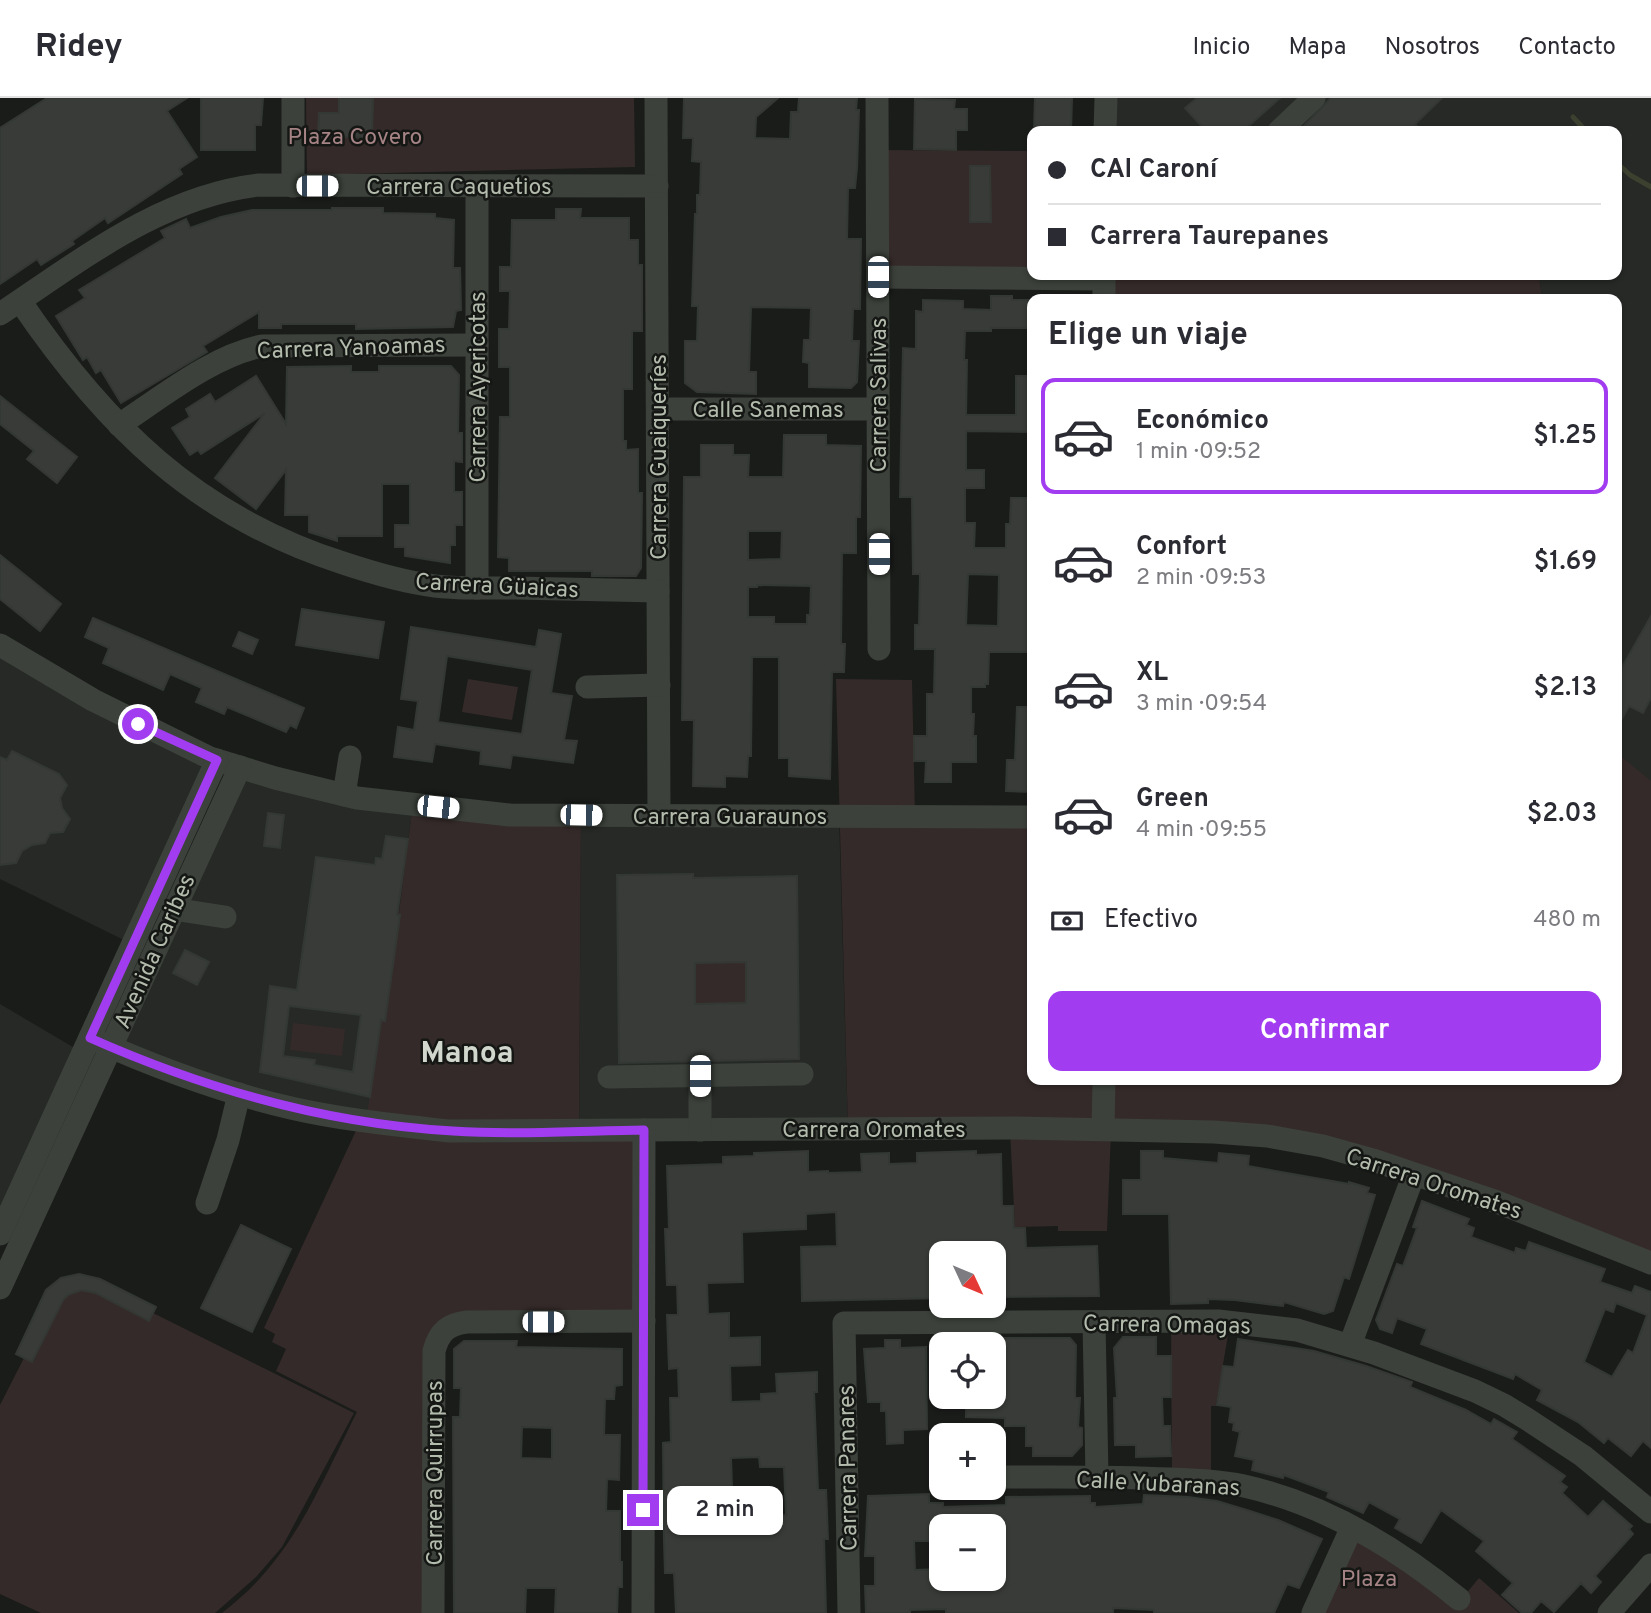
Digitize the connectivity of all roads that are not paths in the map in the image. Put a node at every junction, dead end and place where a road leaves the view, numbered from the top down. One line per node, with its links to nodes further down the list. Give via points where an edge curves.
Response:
1 (293, 98): 8 (street)
2 (656, 98): 10 (street, Carrera Guaiqueríes)
3 (877, 98): 11 (street, Carrera Salivas)
4 (1106, 98): 6 (street)
5 (1314, 98): 7 (street)
6 (1105, 126)
7 (1284, 126)
8 (293, 186): 9 (street, Carrera Caquetios); 13 (street, Carrera Caquetios, via 220,191 163,213 109,242)
9 (477, 186): 10 (street, Carrera Caquetios); 15 (street, Carrera Ayericotas)
10 (657, 186): 16 (street, Carrera Guaiqueríes)
11 (878, 277): 12 (street); 17 (street, Carrera Salivas)
12 (1104, 284)
13 (20, 301): 14 (street, Carrera Caquetios); 18 (street, Carrera Güaicas, via 57,353)
14 (0, 314)
15 (477, 345): 18 (street, Carrera Yanoamas, via 247,349); 19 (street, Carrera Ayericotas)
16 (658, 409): 17 (street, Calle Sanemas); 20 (street, Carrera Guaiqueríes)
17 (878, 409): 22 (street, Carrera Salivas)
18 (119, 425): 19 (street, Carrera Güaicas, via 180,480 256,528 431,596)
19 (477, 588): 20 (street, Carrera Güaicas)
20 (658, 590): 23 (street, Carrera Guaiqueríes)
21 (0, 645): 26 (street, Carrera Guaraunos, via 93,700)
22 (879, 649)
23 (659, 685): 24 (street); 29 (street, Carrera Guaiqueríes)
24 (587, 687)
25 (350, 757): 28 (street)
26 (217, 760): 27 (street, Carrera Guaraunos); 33 (street, Avenida Caribes)
27 (240, 767): 28 (street, Carrera Guaraunos); 31 (street, Avenida Caribes)
28 (344, 795): 29 (street, Carrera Guaraunos, via 510,815)
29 (659, 816): 30 (street, Carrera Guaraunos)
30 (1027, 817)
31 (173, 909): 32 (street); 34 (street, Avenida Caribes)
32 (225, 917)
33 (90, 1038): 34 (street, Carrera Oromates); 45 (street, Avenida Caribes)
34 (111, 1048): 39 (street, Carrera Oromates); 47 (street, Avenida Caribes)
35 (802, 1074): 36 (street)
36 (700, 1076): 37 (street); 42 (street)
37 (609, 1077)
38 (1104, 1085): 40 (street)
39 (239, 1094): 41 (street, Carrera Oromates, via 335,1116 449,1131); 44 (street)
40 (1103, 1129): 42 (street, Carrera Oromates); 43 (street, Carrera Oromates, via 1267,1136 1323,1146)
41 (644, 1130): 42 (street, Carrera Oromates); 48 (street)
42 (700, 1130)
43 (1415, 1174): 46 (street, Carrera Oromates); 51 (street)
44 (207, 1203)
45 (0, 1234)
46 (1651, 1263)
47 (0, 1288)
48 (644, 1321): 58 (street, Carrera Quirrupas, via 467,1322 441,1333 434,1351); 59 (street)
49 (1094, 1322): 50 (street, Carrera Omagas); 51 (street, Carrera Omagas, via 1218,1321 1297,1330); 53 (street)
50 (844, 1323): 60 (street, Carrera Panares)
51 (1350, 1345): 54 (street, Carrera Omagas, via 1475,1391 1516,1412 1583,1456)
52 (1006, 1477): 53 (street, Calle Yubaranas)
53 (1097, 1477): 55 (street, Calle Yubaranas, via 1243,1486 1299,1503)
54 (1651, 1512)
55 (1352, 1527): 57 (street, Calle Yubaranas, via 1412,1562); 61 (street)
56 (1651, 1565): 62 (street)
57 (1459, 1599)
58 (433, 1613)
59 (643, 1613)
60 (849, 1613)
61 (1313, 1613)
62 (1609, 1613)

